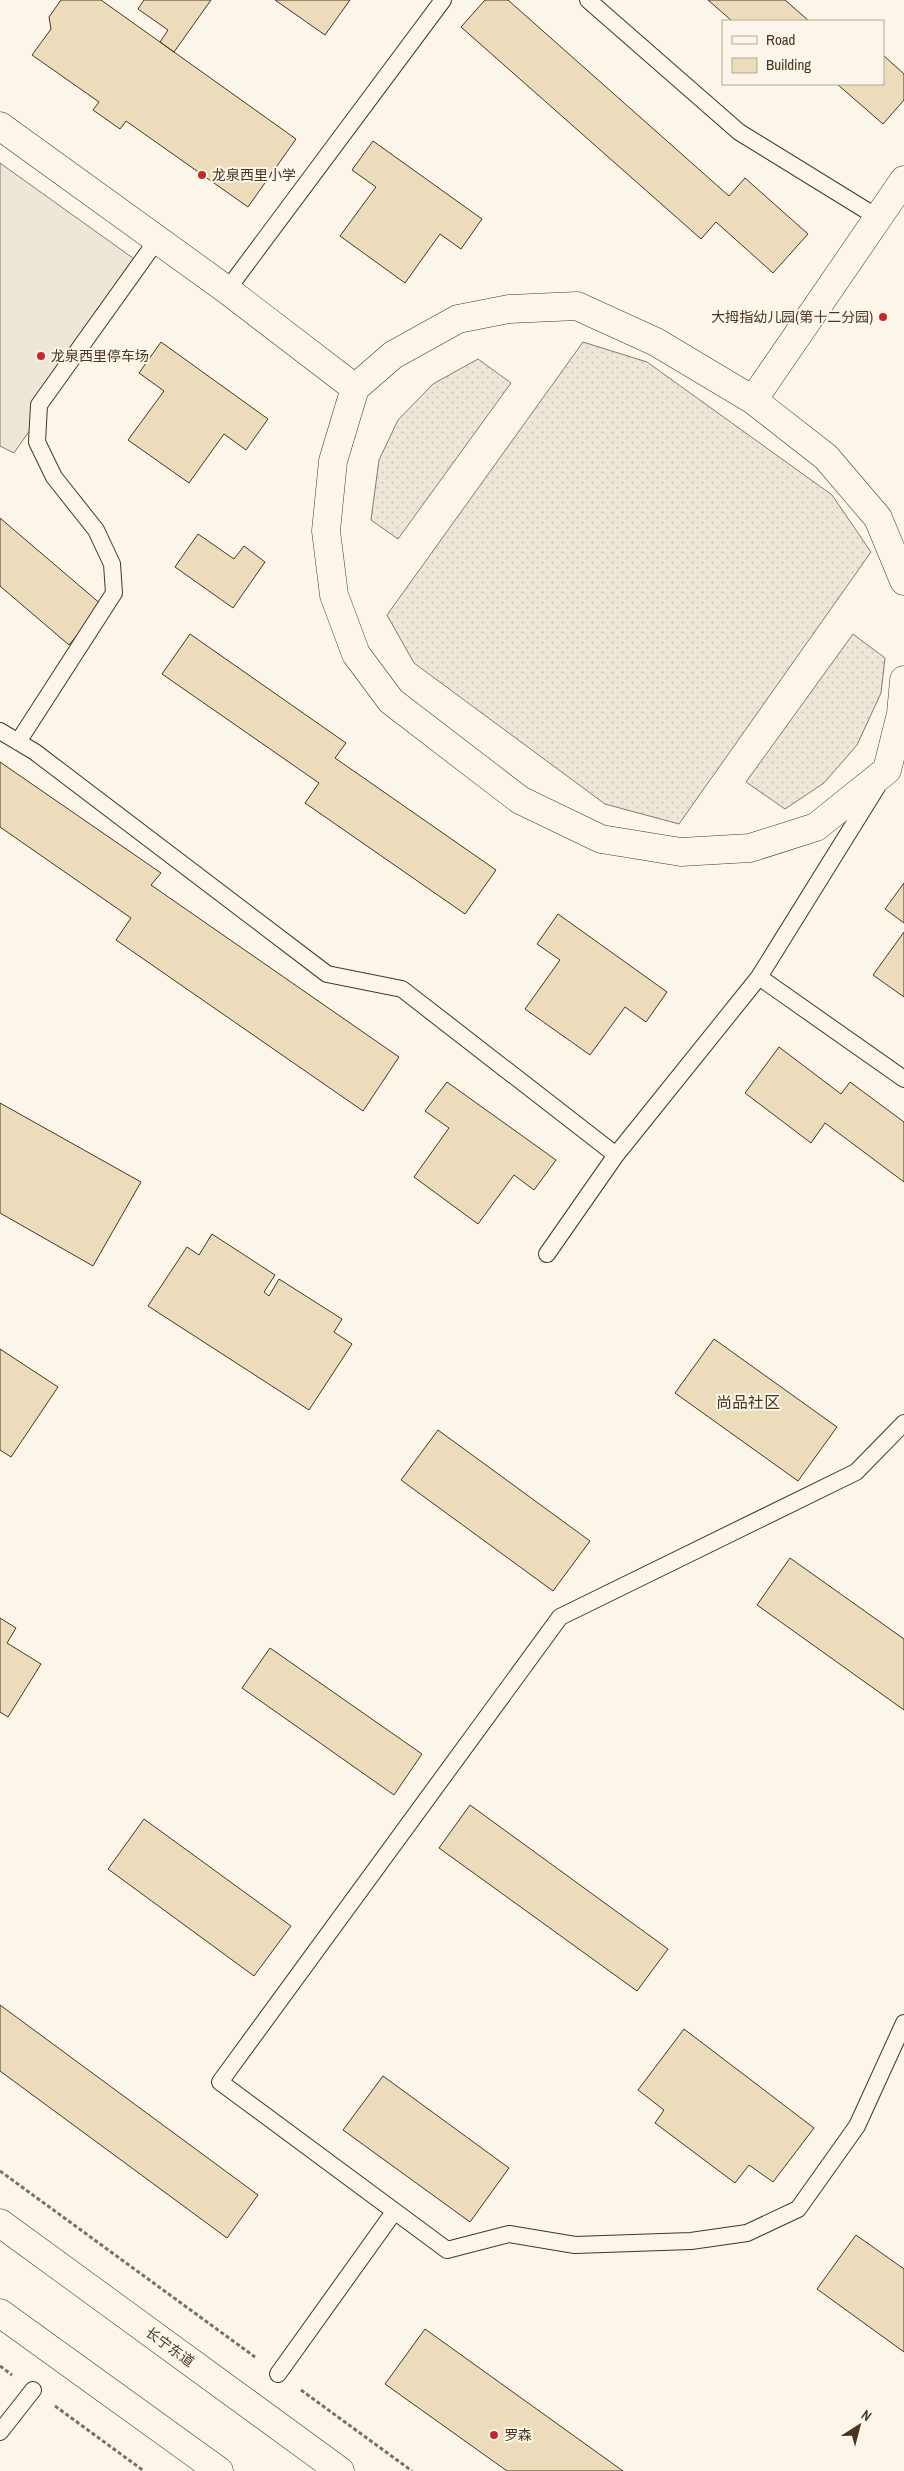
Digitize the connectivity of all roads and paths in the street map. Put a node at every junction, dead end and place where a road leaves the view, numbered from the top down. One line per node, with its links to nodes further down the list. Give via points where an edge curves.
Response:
1 (443, 0): 7 (lane)
2 (588, 0): 5 (lane, via 739,132)
3 (0, 126): 6 (street)
4 (904, 180): 5 (street)
5 (877, 217): 9 (street)
6 (157, 240): 7 (street); 13 (lane, via 39,405 37,442 54,477 96,530 112,564 114,593)
7 (227, 290): 8 (street)
8 (355, 388): 9 (street, via 393,355 458,320 509,309 578,306 656,342); 14 (street, via 333,460 326,531 334,595 356,654 391,701 520,800 601,839 681,852 750,848 816,827)
9 (753, 400): 10 (street, via 826,458 878,518)
10 (904, 581)
11 (904, 680): 14 (street)
12 (0, 731): 13 (lane)
13 (18, 742): 17 (lane, via 327,974 402,989)
14 (896, 776): 15 (lane)
15 (759, 977): 16 (lane); 17 (lane)
16 (904, 1079)
17 (616, 1155): 18 (lane)
18 (547, 1254)
19 (904, 1423): 22 (lane, via 856,1472 560,1617 220,2082)
20 (904, 2023): 22 (lane, via 857,2126 798,2209 748,2232 691,2242 575,2245 509,2234 447,2250)
21 (0, 2171): 26 (path)
22 (394, 2212): 26 (lane)
23 (0, 2223): 31 (street, 长宁东道)
24 (0, 2313): 30 (street)
25 (0, 2366): 27 (path)
26 (278, 2374): 32 (path)
27 (33, 2390): 28 (lane); 29 (path)
28 (0, 2432)
29 (144, 2471)
30 (219, 2471)
31 (340, 2471)
32 (412, 2471)

